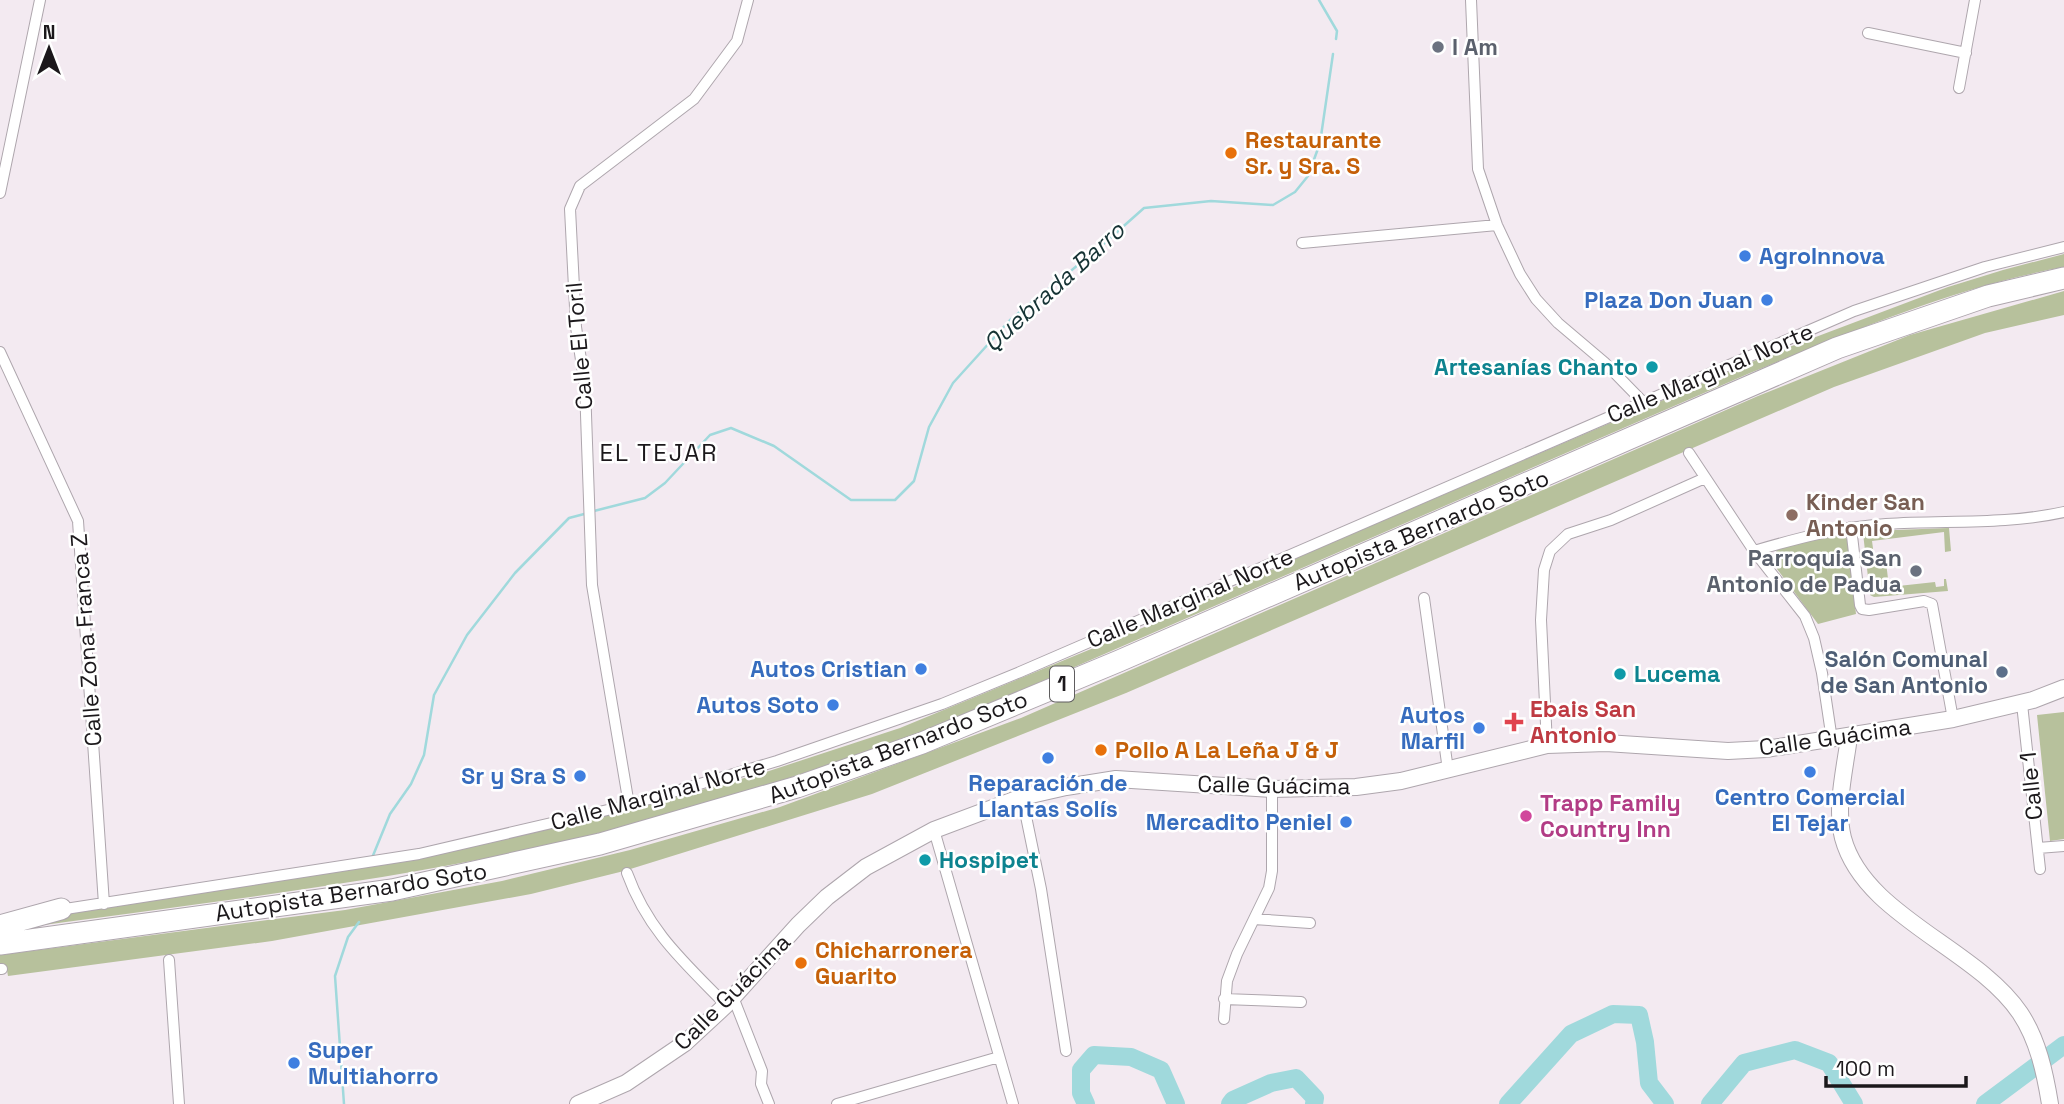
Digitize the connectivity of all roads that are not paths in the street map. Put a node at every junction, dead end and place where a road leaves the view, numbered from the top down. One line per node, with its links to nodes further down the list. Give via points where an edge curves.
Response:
1 (40, 0): 8 (street)
2 (748, 0): 31 (street, Calle El Toril, via 737,41 694,99 580,186 570,209 576,327 585,386 592,586)
3 (1471, 0): 9 (street, via 1478,169)
4 (1975, 0): 6 (street)
5 (1868, 33): 6 (street)
6 (1966, 53): 7 (street)
7 (1959, 88)
8 (0, 193)
9 (1497, 225): 10 (street); 14 (street, via 1536,299)
10 (1302, 243)
11 (2064, 247): 14 (street, Calle Marginal Norte, via 1985,267 1862,308)
12 (2064, 278): 43 (highway, Autopista Bernardo Soto / 1, via 1988,296 1837,348 1107,666 922,743 797,787 600,844 392,890)
13 (0, 352): 37 (street, Calle Zona Franca Z, via 78,521)
14 (1643, 402): 31 (street, Calle Marginal Norte, via 942,704 777,761)
15 (1689, 453): 16 (street)
16 (1705, 478): 19 (street); 27 (street, via 1568,534 1550,551 1541,620)
17 (2064, 512): 18 (street, via 2022,520)
18 (1851, 527): 19 (street); 24 (street, via 1862,609 1924,601 1932,604)
19 (1754, 551): 26 (street, via 1810,625)
20 (1424, 598): 28 (street)
21 (2064, 688): 23 (main road, Calle Guácima)
22 (2064, 698): 23 (main road)
23 (2028, 702): 24 (main road, Calle Guácima); 34 (street, Calle 1)
24 (1952, 719): 25 (main road, Calle Guácima)
25 (1849, 737): 26 (main road, Calle Guácima); 57 (main road, via 1841,821 1856,867 1893,906 1986,976 2018,1011 2035,1042)
26 (1832, 740): 27 (main road, Calle Guácima, via 1728,751 1606,743)
27 (1547, 745): 28 (main road, Calle Guácima)
28 (1448, 770): 29 (main road, Calle Guácima, via 1356,786)
29 (1272, 789): 30 (main road, Calle Guácima, via 1116,779); 40 (street, via 1272,871)
30 (1022, 797): 32 (main road, Calle Guácima); 49 (street)
31 (629, 805): 37 (street, Calle Marginal Norte, via 419,854)
32 (934, 830): 45 (main road, Calle Guácima, via 846,881 798,925); 50 (street)
33 (2064, 846): 34 (street)
34 (2038, 848): 35 (street, Calle 1)
35 (2040, 869)
36 (627, 873): 45 (street, via 636,898 670,948)
37 (104, 904): 38 (street, Calle Marginal Norte)
38 (61, 909): 39 (street, Calle Marginal Norte); 42 (highway)
39 (0, 915)
40 (1255, 919): 41 (street); 46 (street, via 1237,954)
41 (1310, 923)
42 (0, 926)
43 (0, 944)
44 (169, 960): 52 (street)
45 (732, 998): 51 (main road, Calle Guácima, via 668,1056); 54 (street, via 762,1071 761,1084)
46 (1224, 999): 47 (street); 48 (street)
47 (1301, 1002)
48 (1224, 1019)
49 (1066, 1051)
50 (999, 1058): 55 (street); 56 (street)
51 (598, 1100): 53 (main road, Calle Guácima)
52 (179, 1104)
53 (578, 1104)
54 (769, 1104)
55 (837, 1104)
56 (1013, 1104)
57 (2050, 1104)

